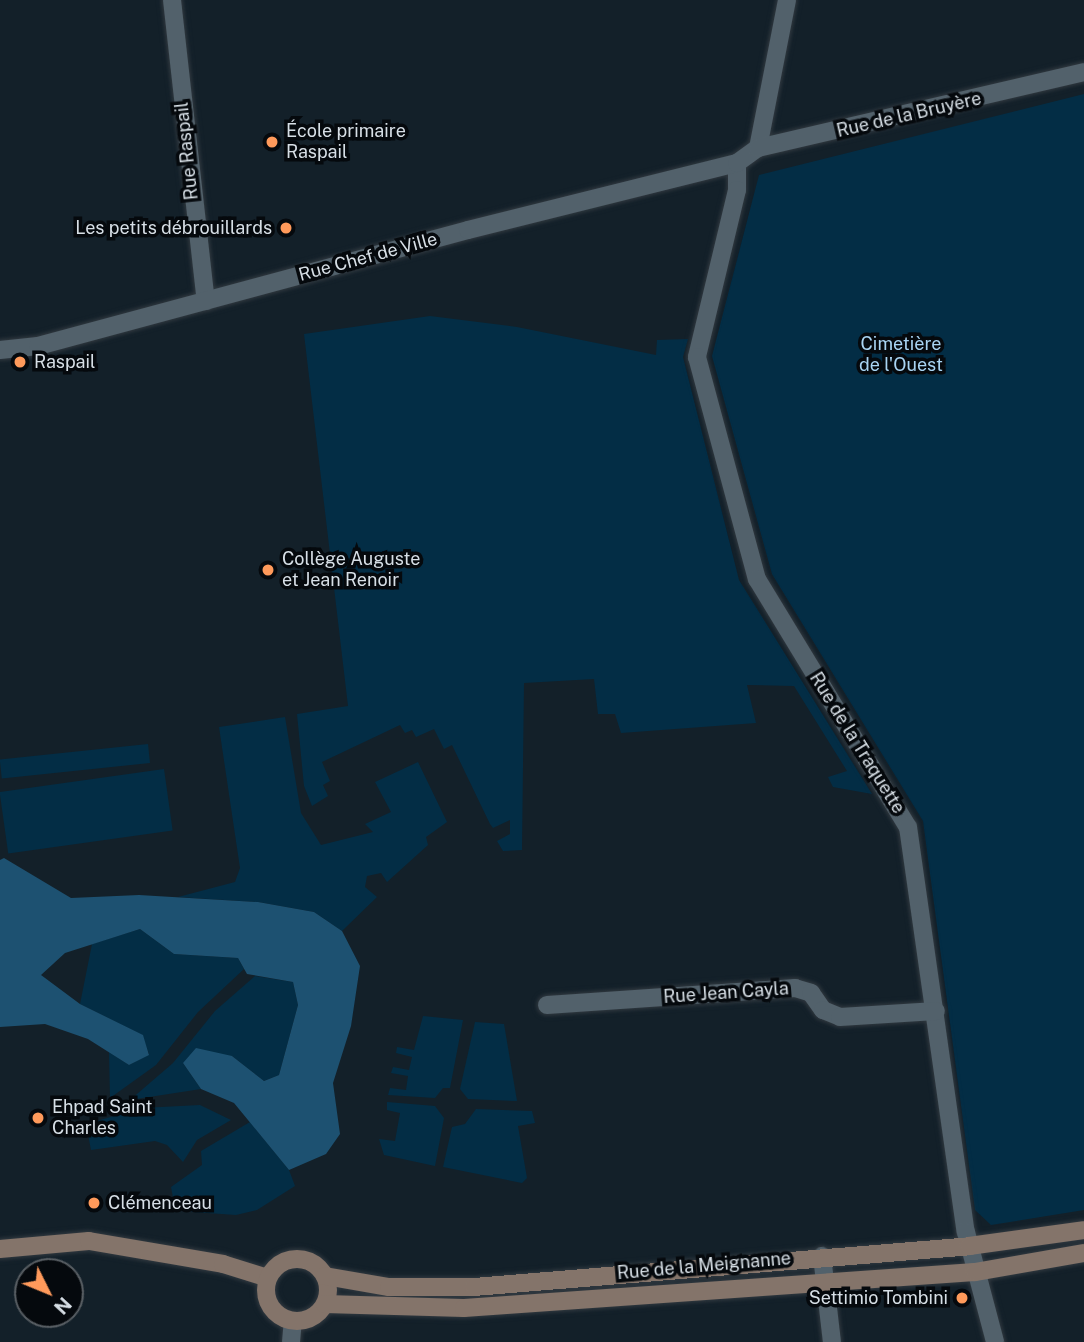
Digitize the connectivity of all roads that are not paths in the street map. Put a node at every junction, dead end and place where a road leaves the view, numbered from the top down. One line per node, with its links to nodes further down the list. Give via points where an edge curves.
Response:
1 (173, 0): 6 (street, Rue Raspail)
2 (787, 0): 4 (street)
3 (1084, 72): 4 (street, Rue de la Bruyère)
4 (758, 148): 5 (street, Rue de la Bruyère)
5 (737, 163): 6 (street, Rue Chef de Ville); 9 (street, Rue de la Traquette, via 737,190 697,357 757,579 908,827)
6 (206, 301): 7 (street, Rue Chef de Ville, via 38,346)
7 (0, 350)
8 (547, 1004): 9 (street, Rue Jean Cayla, via 795,988 811,993 823,1010 840,1017)
9 (936, 1011): 11 (street, Rue de la Traquette)
10 (1084, 1230): 11 (main road, Rue de la Meignanne)
11 (969, 1246): 14 (main road, Rue de la Meignanne); 15 (street, Rue de la Traquette)
12 (0, 1250): 17 (main road, via 89,1241 223,1264)
13 (1084, 1253): 15 (main road, Rue de la Meignanne)
14 (822, 1256): 16 (main road, Rue de la Meignanne, via 429,1289 360,1284); 18 (street)
15 (975, 1272): 18 (main road, Rue de la Meignanne); 23 (street, Rue de la Traquette)
16 (325, 1276): 17 (main road, via 316,1264 292,1259 280,1264); 19 (main road, via 329,1293)
17 (268, 1278): 20 (main road, via 268,1301 282,1317)
18 (824, 1280): 19 (main road, Rue de la Meignanne, via 464,1308); 22 (street)
19 (325, 1304): 20 (main road, via 310,1319)
20 (293, 1321): 21 (street)
21 (291, 1342)
22 (832, 1342)
23 (995, 1342)

